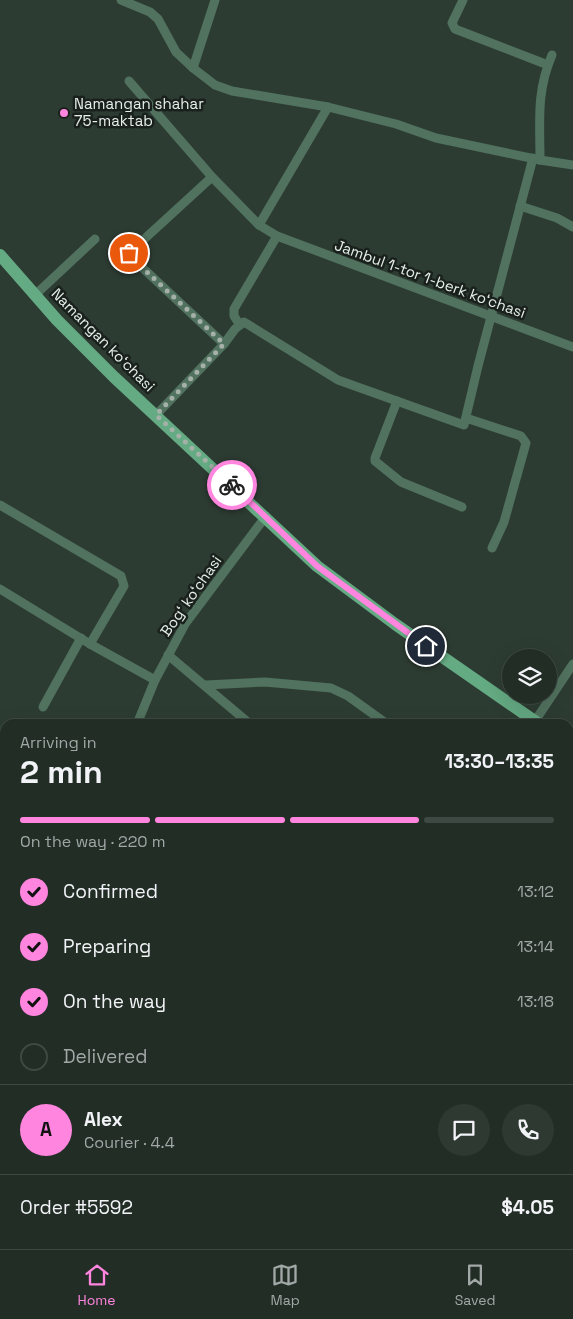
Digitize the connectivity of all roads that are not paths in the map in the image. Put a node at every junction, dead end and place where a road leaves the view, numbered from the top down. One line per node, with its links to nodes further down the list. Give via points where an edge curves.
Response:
1 (121, 0): 6 (street, via 150,12 176,52)
2 (214, 0): 6 (street)
3 (463, 0): 5 (street, via 452,23 453,28)
4 (552, 55): 5 (street)
5 (548, 65): 9 (street, via 540,98)
6 (193, 68): 8 (street, via 215,85 232,91)
7 (129, 81): 11 (street)
8 (328, 107): 9 (street, via 436,138); 13 (street)
9 (536, 159): 10 (street); 12 (street)
10 (573, 165)
11 (212, 177): 13 (street); 21 (street, via 129,253)
12 (520, 206): 14 (street); 19 (street)
13 (259, 225): 15 (street, Jambul 1-tor 1-berk koʻchasi)
14 (573, 227)
15 (277, 236): 19 (street, Jambul 1-tor 1-berk koʻchasi); 20 (street, via 234,309)
16 (95, 239): 18 (street)
17 (0, 255): 18 (main road, Namangan koʻchasi)
18 (35, 295): 24 (main road, Namangan koʻchasi)
19 (491, 317): 22 (street, Jambul 1-tor 1-berk koʻchasi); 25 (street)
20 (240, 325): 21 (street); 23 (street, via 245,323 338,380)
21 (224, 344): 24 (street)
22 (573, 347)
23 (397, 401): 25 (street, via 464,425); 27 (street, via 375,461 401,482)
24 (156, 415): 28 (main road, Namangan koʻchasi)
25 (466, 418): 29 (street, via 521,436 526,443 504,522)
26 (0, 505): 32 (street, via 121,576 124,586)
27 (462, 507)
28 (266, 516): 33 (street, Bogʻ koʻchasi, via 185,624); 41 (main road, Namangan koʻchasi, via 317,566)
29 (492, 548)
30 (0, 589): 31 (street)
31 (81, 638): 32 (street); 37 (street)
32 (90, 644): 35 (street)
33 (168, 654): 35 (street, Bogʻ koʻchasi); 36 (street)
34 (573, 664): 42 (street)
35 (155, 680): 38 (street, Bogʻ koʻchasi)
36 (206, 685): 39 (street); 40 (street, via 265,682 331,688)
37 (43, 707)
38 (139, 719)
39 (244, 719)
40 (380, 719)
41 (533, 719)
42 (539, 719)

